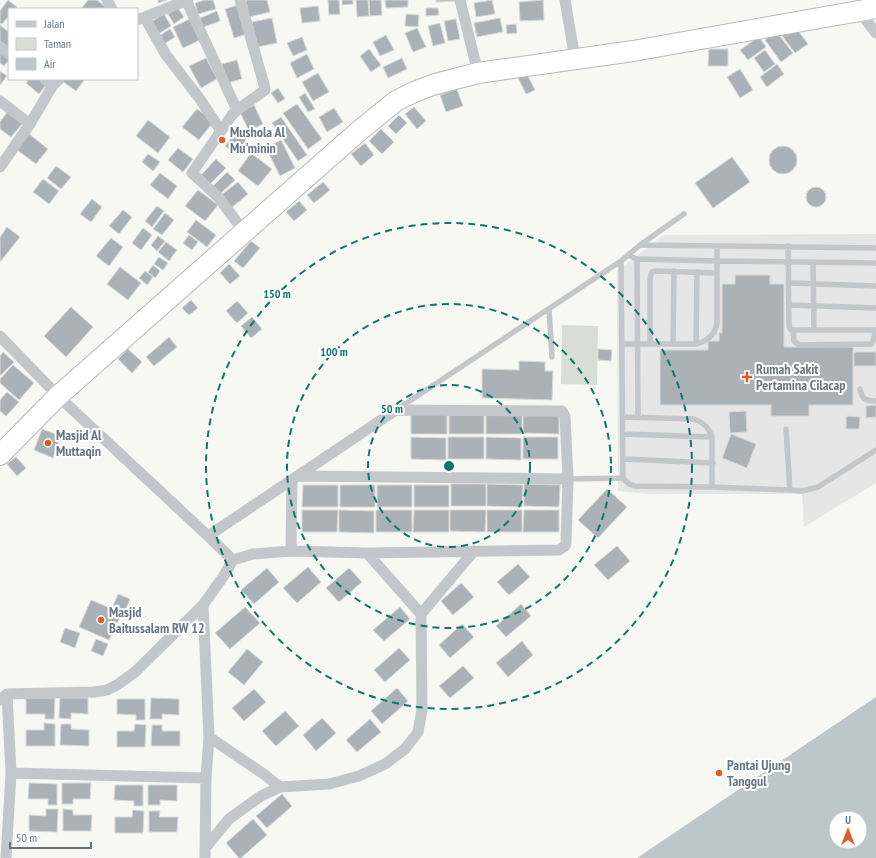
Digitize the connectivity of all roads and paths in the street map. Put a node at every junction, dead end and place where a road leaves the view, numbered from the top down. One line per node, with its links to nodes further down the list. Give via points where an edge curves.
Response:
1 (186, 0): 6 (street); 14 (street)
2 (240, 0): 14 (street, via 265,90)
3 (460, 0): 11 (street)
4 (565, 0): 10 (street)
5 (868, 10): 7 (street); 10 (highway)
6 (141, 19): 16 (street)
7 (876, 33)
8 (0, 46): 9 (street)
9 (8, 53)
10 (575, 60): 11 (highway)
11 (478, 73): 19 (highway, via 432,84 396,101)
12 (52, 81): 15 (street)
13 (0, 101): 15 (street)
14 (237, 110): 16 (street)
15 (30, 124): 17 (street)
16 (221, 130): 19 (street, via 192,173 218,198)
17 (0, 167)
18 (684, 214): 20 (lane)
19 (244, 232): 52 (highway)
20 (640, 245): 21 (lane); 24 (lane)
21 (717, 246): 22 (lane); 27 (lane)
22 (788, 246): 23 (lane); 28 (lane)
23 (876, 248)
24 (628, 255): 25 (lane); 26 (lane)
25 (637, 259): 27 (lane); 49 (lane)
26 (621, 261): 40 (lane); 45 (lane)
27 (717, 262): 28 (lane); 33 (lane)
28 (789, 262): 29 (lane); 34 (lane)
29 (813, 262): 30 (lane); 35 (lane)
30 (876, 263)
31 (674, 272): 32 (lane); 46 (lane, via 652,272); 47 (lane)
32 (697, 272): 33 (lane); 48 (lane)
33 (717, 272): 48 (lane, via 715,332)
34 (789, 283): 35 (lane); 37 (lane)
35 (813, 283): 36 (lane); 38 (lane)
36 (876, 286)
37 (789, 306): 38 (lane); 41 (lane, via 789,326)
38 (814, 306): 39 (lane); 42 (lane)
39 (876, 308)
40 (549, 309): 50 (lane); 54 (lane)
41 (793, 330): 42 (lane); 43 (lane, via 794,340 799,345 871,344)
42 (814, 330): 43 (lane)
43 (875, 330)
44 (0, 336): 52 (street)
45 (622, 344): 49 (lane); 55 (lane)
46 (650, 344): 47 (lane); 49 (lane)
47 (673, 344): 48 (lane)
48 (696, 344)
49 (638, 345): 56 (lane)
50 (552, 357)
51 (860, 389): 53 (lane, via 864,400)
52 (58, 396): 61 (highway); 69 (street)
53 (876, 401)
54 (396, 410): 64 (street); 66 (street, via 562,411)
55 (623, 417): 56 (lane); 58 (lane)
56 (638, 417): 59 (lane, via 694,418 709,430)
57 (786, 429): 68 (lane)
58 (623, 434): 59 (lane); 62 (lane)
59 (712, 437): 63 (lane)
60 (876, 450): 68 (lane, via 818,486 802,491)
61 (0, 455)
62 (623, 459): 63 (lane); 65 (lane)
63 (713, 463): 67 (lane)
64 (294, 478): 66 (street); 69 (street); 70 (street)
65 (623, 478): 66 (lane); 67 (lane, via 634,486)
66 (568, 479): 71 (street, via 566,543 562,549)
67 (712, 486): 68 (lane)
68 (790, 490)
69 (208, 536): 73 (street)
70 (291, 551): 72 (street); 73 (street, via 253,554)
71 (474, 551): 72 (street); 75 (street)
72 (367, 553): 75 (street)
73 (233, 560): 74 (street)
74 (203, 605): 76 (street, via 135,672 107,690); 77 (street)
75 (420, 614): 80 (street, via 422,710 418,732 405,749 385,764 359,776 329,784)
76 (3, 697): 78 (street)
77 (208, 737): 79 (street); 80 (street)
78 (11, 773): 79 (street); 82 (street)
79 (206, 778): 81 (street)
80 (280, 787): 81 (street, via 261,796 229,819)
81 (205, 852)
82 (4, 853)

